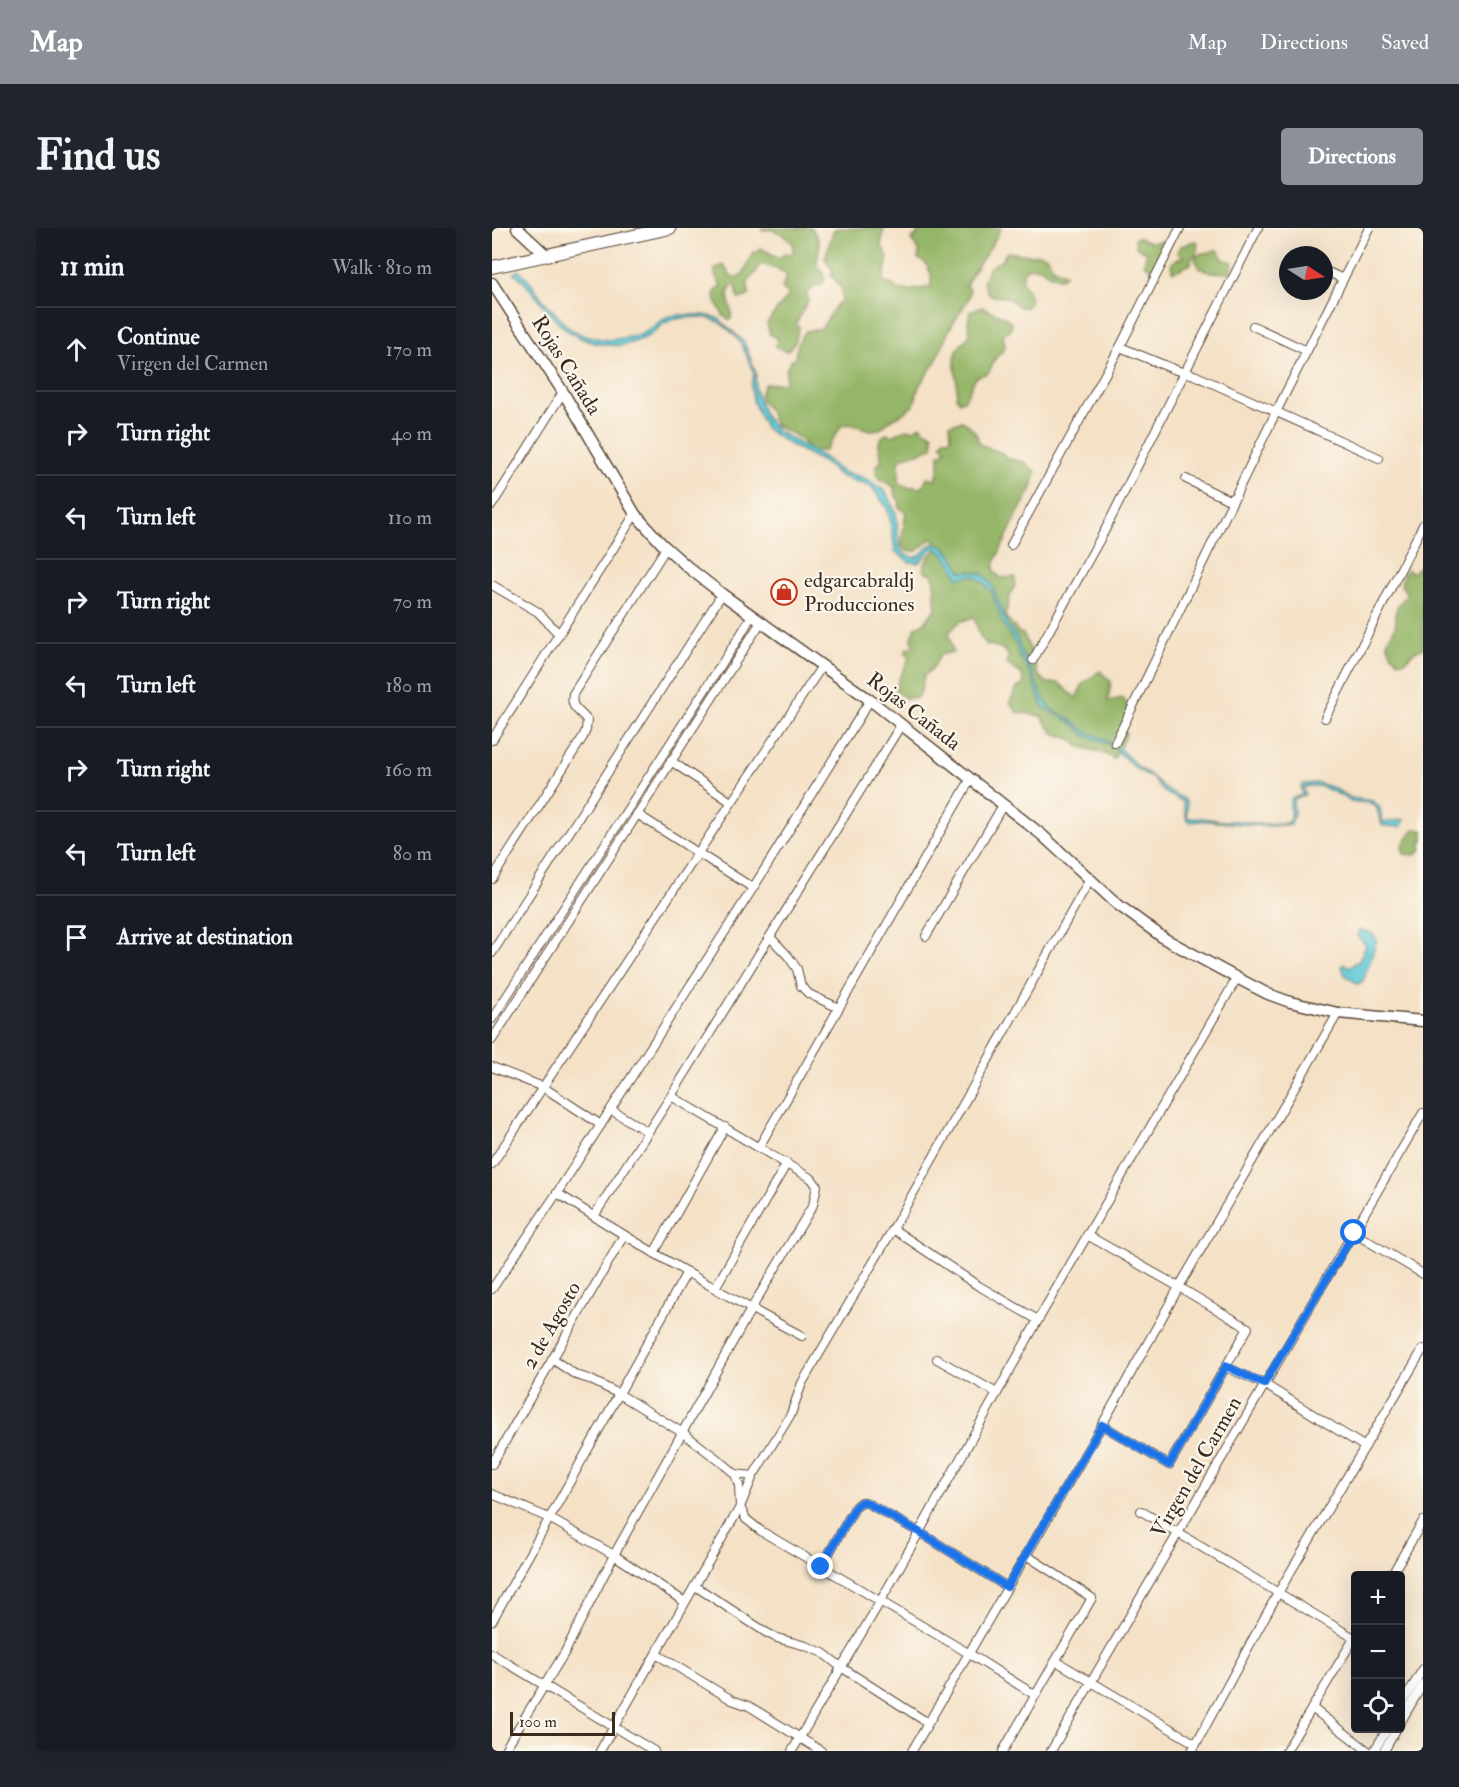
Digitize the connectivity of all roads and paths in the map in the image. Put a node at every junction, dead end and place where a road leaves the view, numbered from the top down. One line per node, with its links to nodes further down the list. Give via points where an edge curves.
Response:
1 (517, 228): 6 (main road)
2 (670, 228): 6 (main road)
3 (1180, 228): 12 (street)
4 (1258, 228): 14 (street)
5 (1369, 228): 9 (street)
6 (546, 255): 7 (main road)
7 (492, 267)
8 (1333, 274): 9 (street)
9 (1343, 279): 13 (street)
10 (492, 283): 15 (main road, Rojas Cañada)
11 (1253, 326): 13 (street)
12 (1120, 347): 14 (street); 23 (street)
13 (1307, 351): 16 (street)
14 (1185, 373): 16 (street); 29 (street)
15 (563, 392): 20 (street); 21 (main road, Rojas Cañada)
16 (1276, 411): 17 (street); 19 (street)
17 (1379, 458)
18 (1186, 479): 19 (street, via 1227,499)
19 (1236, 496): 35 (street)
20 (492, 505)
21 (635, 514): 24 (main road, Rojas Cañada); 28 (street)
22 (1423, 525): 32 (street)
23 (1011, 545)
24 (666, 548): 26 (main road, Rojas Cañada); 42 (street, via 573,694 574,707 587,720 583,737)
25 (492, 585): 28 (street, via 538,612)
26 (722, 594): 27 (main road, Rojas Cañada); 47 (street)
27 (757, 619): 30 (main road, Rojas Cañada); 36 (street); 51 (street, via 735,644)
28 (560, 634): 34 (street)
29 (1033, 660)
30 (822, 666): 31 (main road, Rojas Cañada); 38 (street)
31 (870, 700): 33 (main road, Rojas Cañada); 44 (street)
32 (1325, 718)
33 (901, 725): 37 (main road, Rojas Cañada); 46 (street)
34 (492, 740)
35 (1115, 742)
36 (671, 761): 38 (street); 40 (street)
37 (970, 780): 39 (main road, Rojas Cañada); 49 (street)
38 (731, 802): 41 (street)
39 (1003, 805): 43 (main road, Rojas Cañada); 45 (street)
40 (637, 814): 41 (street); 53 (street)
41 (697, 853): 44 (street); 55 (street)
42 (492, 879)
43 (1090, 879): 48 (main road, Rojas Cañada, via 1165,939); 67 (street)
44 (753, 888): 57 (street)
45 (926, 936)
46 (770, 937): 49 (street, via 797,969 801,986); 56 (street)
47 (492, 952)
48 (1237, 978): 50 (main road, Rojas Cañada, via 1290,1002); 70 (street)
49 (839, 1008): 62 (street)
50 (1338, 1013): 52 (main road, Rojas Cañada); 75 (street)
51 (492, 1019)
52 (1423, 1021)
53 (492, 1040)
54 (492, 1067): 55 (street)
55 (543, 1087): 59 (street); 64 (street)
56 (671, 1096): 60 (street); 61 (street)
57 (611, 1110): 59 (street); 61 (street)
58 (1423, 1113): 68 (street, Virgen del Carmen)
59 (601, 1125): 65 (street)
60 (725, 1127): 62 (street); 71 (street)
61 (648, 1132): 66 (street)
62 (759, 1147): 63 (street)
63 (787, 1163): 76 (street); 77 (street, via 812,1179 817,1186 816,1194)
64 (492, 1164)
65 (557, 1193): 66 (street); 74 (street)
66 (594, 1216): 69 (street)
67 (893, 1228): 78 (street, via 977,1285); 92 (street, via 802,1383 791,1413)
68 (1354, 1233): 73 (street); 84 (street, Virgen del Carmen)
69 (624, 1235): 71 (street); 81 (street, 2 de Agosto)
70 (1087, 1235): 75 (street); 78 (street)
71 (654, 1252): 72 (street)
72 (687, 1272): 76 (street); 86 (street)
73 (1423, 1274)
74 (494, 1283)
75 (1179, 1287): 83 (street, via 1248,1329); 87 (street)
76 (715, 1288): 77 (street)
77 (751, 1309): 79 (street); 88 (street)
78 (1038, 1320): 85 (street)
79 (802, 1336)
80 (1423, 1349): 89 (street)
81 (552, 1359): 86 (street, via 576,1375); 90 (street, 2 de Agosto)
82 (936, 1359): 85 (street)
83 (1226, 1366): 84 (street); 87 (street, via 1169,1465)
84 (1264, 1384): 89 (street); 99 (street, Virgen del Carmen)
85 (997, 1393): 98 (street)
86 (619, 1394): 88 (street); 96 (street)
87 (1102, 1425): 101 (street)
88 (683, 1433): 91 (street); 100 (street)
89 (1365, 1447): 106 (street)
90 (492, 1464)
91 (735, 1474): 92 (street); 94 (street)
92 (753, 1476): 94 (street)
93 (492, 1494): 96 (street)
94 (740, 1507): 102 (street, via 746,1519 761,1531); 104 (street)
95 (1141, 1511): 99 (street)
96 (549, 1518): 100 (street); 109 (street)
97 (1423, 1521): 103 (street)
98 (919, 1532): 102 (street, via 861,1502); 105 (street); 108 (street)
99 (1178, 1533): 106 (street); 118 (street, Virgen del Carmen)
100 (614, 1555): 107 (street); 120 (street, via 565,1652)
101 (1026, 1555): 105 (street); 115 (street, via 1092,1598)
102 (821, 1567): 108 (street)
103 (1393, 1571)
104 (695, 1586): 107 (street); 116 (street, via 767,1633 823,1653)
105 (1007, 1587): 112 (street)
106 (1278, 1593): 110 (street); 130 (street)
107 (685, 1602): 114 (street)
108 (880, 1602): 112 (street); 116 (street)
109 (492, 1621)
110 (1351, 1634)
111 (1351, 1643): 123 (street)
112 (968, 1653): 121 (street); 125 (street)
113 (492, 1654): 120 (street)
114 (656, 1654): 126 (street); 129 (street)
115 (1056, 1661): 118 (street); 121 (street)
116 (841, 1668): 125 (street); 129 (street)
117 (1423, 1669): 122 (street)
118 (1092, 1683): 130 (street); 138 (street, Virgen del Carmen)
119 (1423, 1684): 124 (street)
120 (543, 1686): 126 (street); 131 (street)
121 (1035, 1695): 137 (street)
122 (1405, 1700)
123 (1312, 1708): 139 (street); 140 (street)
124 (1405, 1716)
125 (928, 1723): 136 (street)
126 (613, 1728): 132 (street); 133 (street)
127 (1385, 1733): 141 (street)
128 (1394, 1733): 142 (street)
129 (800, 1738): 134 (street); 135 (street)
130 (1196, 1748)
131 (504, 1751)
132 (600, 1751)
133 (654, 1751)
134 (792, 1751)
135 (821, 1751)
136 (912, 1751)
137 (1003, 1751)
138 (1051, 1751)
139 (1286, 1751)
140 (1368, 1751)
141 (1374, 1751)
142 (1384, 1751)

